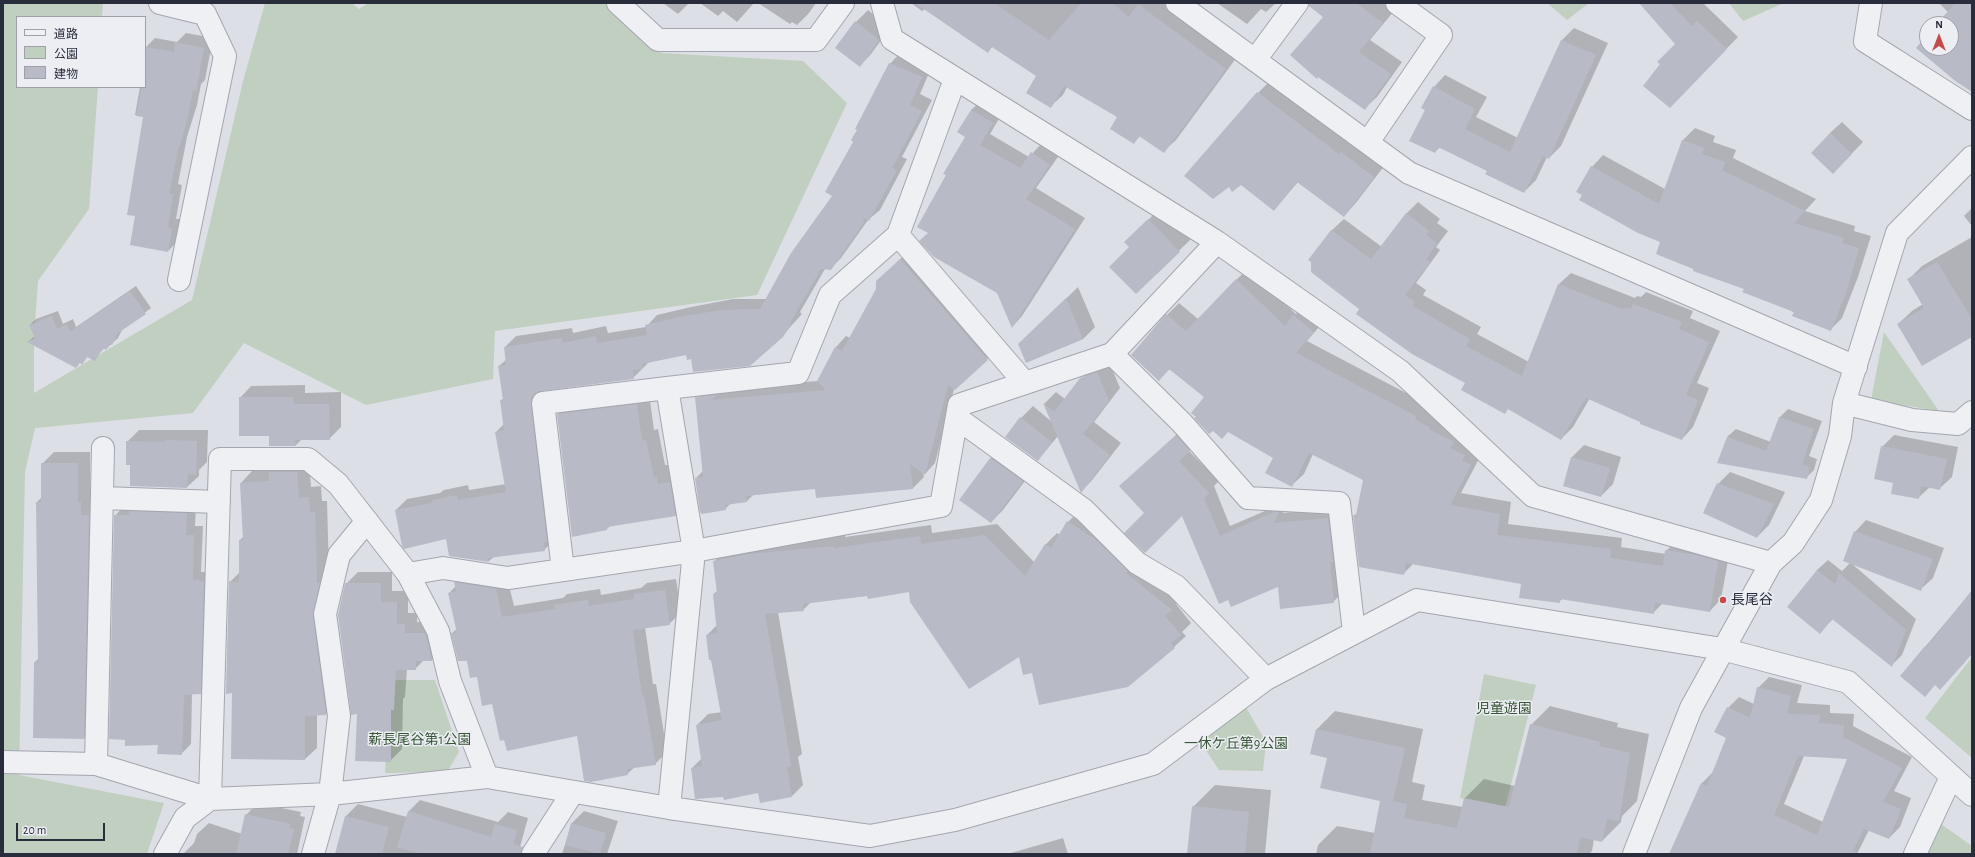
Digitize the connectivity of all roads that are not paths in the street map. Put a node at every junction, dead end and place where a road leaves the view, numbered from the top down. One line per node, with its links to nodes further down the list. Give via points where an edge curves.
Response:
1 (160, 3): 16 (street, via 205,14 225,56)
2 (618, 3): 3 (street, via 658,40 816,40)
3 (843, 3)
4 (882, 3): 10 (street, via 892,39)
5 (1177, 3): 9 (street)
6 (1297, 3): 9 (street)
7 (1397, 3): 12 (street, via 1440,35)
8 (1871, 3): 11 (street, via 1865,41)
9 (1255, 60): 12 (street)
10 (955, 79): 14 (street); 15 (street)
11 (1972, 109)
12 (1368, 142): 18 (street, via 1409,173)
13 (1972, 157): 18 (street, via 1897,233)
14 (898, 235): 19 (street); 20 (street, via 830,295 798,373)
15 (1216, 242): 17 (street); 29 (street, via 1400,371 1533,496)
16 (179, 280)
17 (1112, 354): 19 (street); 32 (street, via 1182,423 1248,498 1339,503)
18 (1856, 368): 21 (street)
19 (1025, 383): 23 (street, via 959,405)
20 (667, 388): 28 (street); 30 (street, via 543,403)
21 (1844, 403): 22 (street, via 1912,420 1958,424); 29 (street, via 1840,436 1821,500 1793,543)
22 (1972, 412)
23 (957, 418): 28 (street, via 941,506); 34 (street, via 1084,510 1137,563 1176,586)
24 (103, 448): 25 (street)
25 (102, 498): 26 (street); 36 (street)
26 (219, 502): 27 (street, via 220,459 308,459 338,484); 42 (street)
27 (367, 521): 31 (street); 40 (street, via 339,555 325,614 339,716)
28 (694, 551): 30 (street); 43 (street)
29 (1771, 563): 33 (street)
30 (563, 570): 31 (street, via 508,578 443,568)
31 (408, 574): 37 (street, via 438,631 450,681)
32 (1354, 632): 33 (street, via 1417,600); 34 (street)
33 (1722, 649): 38 (street, via 1848,682); 48 (street, via 1691,708)
34 (1266, 679): 44 (street, via 1153,764)
35 (3, 762): 36 (street)
36 (96, 764): 42 (street)
37 (487, 777): 39 (street); 40 (street)
38 (1951, 777): 41 (street); 49 (street)
39 (573, 792): 43 (street); 47 (street)
40 (330, 794): 42 (street); 46 (street)
41 (1972, 795)
42 (210, 800): 45 (street, via 185,818)
43 (669, 808): 44 (street)
44 (868, 845)
45 (165, 854)
46 (313, 854)
47 (533, 854)
48 (1634, 854)
49 (1915, 854)

